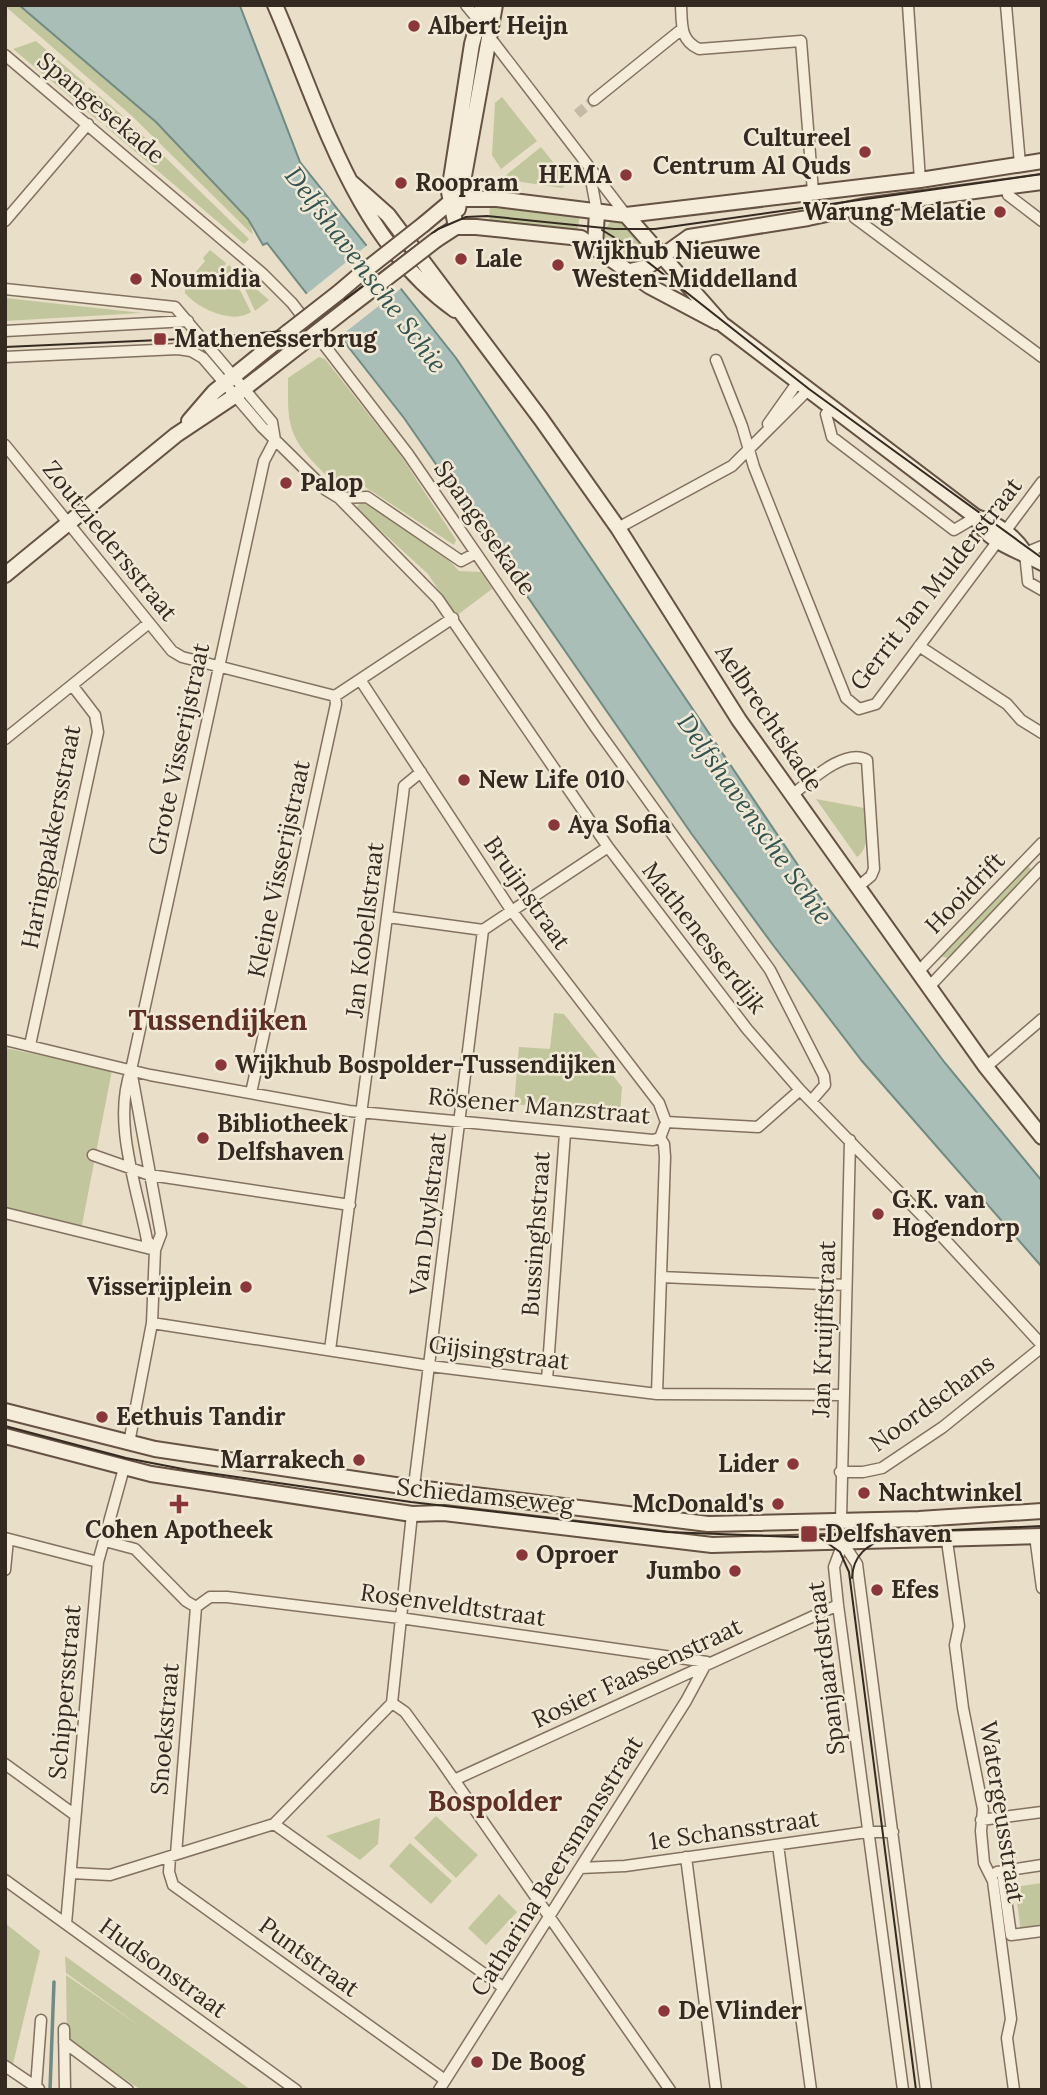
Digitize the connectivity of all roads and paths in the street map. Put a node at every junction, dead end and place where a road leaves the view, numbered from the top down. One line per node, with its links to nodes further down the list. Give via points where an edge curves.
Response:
1 (275, 5): 49 (street, Aelbrechtskade, via 334,153 352,183 388,215)
2 (466, 5): 7 (street)
3 (495, 5): 9 (street)
4 (681, 5): 8 (street)
5 (908, 5): 16 (street)
6 (1006, 5): 14 (street)
7 (481, 12): 9 (street); 20 (street)
8 (682, 29): 11 (street); 19 (street, via 687,44 699,49 801,41)
9 (489, 36): 15 (street); 20 (street)
10 (5, 55): 12 (street, Spangesekade)
11 (594, 100)
12 (88, 124): 24 (street); 52 (street, Spangesekade, via 292,303 408,454)
13 (1042, 160): 14 (street)
14 (1020, 164): 16 (street)
15 (589, 166): 22 (street); 23 (street)
16 (920, 180): 19 (street)
17 (1042, 183): 18 (street)
18 (1007, 190): 21 (street); 25 (street)
19 (813, 192): 23 (street)
20 (455, 201): 22 (street, via 497,200); 26 (street); 37 (street, bridge)
21 (853, 207): 28 (street, via 689,237); 35 (street, via 855,218)
22 (597, 212): 23 (street); 27 (street)
23 (626, 215): 28 (street)
24 (5, 221)
25 (1042, 221)
26 (456, 227): 27 (street, via 567,235); 39 (street, bridge)
27 (595, 246): 29 (street)
28 (661, 257): 29 (street, via 646,268); 32 (street)
29 (630, 271): 32 (street, via 649,286)
30 (5, 289): 31 (street, Mathenesserdijk, via 175,307)
31 (188, 321): 33 (street); 37 (street, Mathenesserdijk)
32 (722, 324): 38 (street)
33 (5, 331)
34 (5, 357): 37 (street, Mathenesserdijk, via 178,349 203,358)
35 (1042, 357)
36 (716, 360): 44 (street)
37 (231, 380): 39 (street, Mathenesserdijk); 41 (street)
38 (802, 387): 40 (street); 44 (street)
39 (241, 391): 41 (street); 42 (street, Mathenesserdijk)
40 (830, 409): 47 (street); 47 (street, via 826,414 832,437 954,530)
41 (176, 435): 48 (street)
42 (275, 440): 46 (street, Mathenesserdijk); 60 (street, Grote Visserijstraat, via 264,461)
43 (5, 445): 48 (street, Zoutziedersstraat)
44 (749, 450): 49 (street, via 732,466); 59 (street, Gerrit Jan Mulderstraat, via 846,698 863,710 876,704)
45 (1042, 482): 50 (street, Gerrit Jan Mulderstraat)
46 (339, 498): 52 (street, via 367,497 461,561); 57 (street, Mathenesserdijk)
47 (976, 517): 50 (street, via 992,522)
48 (68, 523): 55 (street); 58 (street, Zoutziedersstraat)
49 (618, 528): 67 (street, Aelbrechtskade)
50 (1002, 536): 53 (street); 59 (street, Gerrit Jan Mulderstraat)
51 (1042, 546): 53 (street)
52 (476, 553): 86 (street, Spangesekade, via 770,970 824,1076 825,1085)
53 (1025, 553): 54 (street); 56 (street, via 1028,582)
54 (1042, 563)
55 (5, 575)
56 (1042, 590)
57 (453, 618): 61 (street); 69 (street, Mathenesserdijk)
58 (149, 623): 60 (street, Zoutziedersstraat, via 172,652); 62 (street)
59 (919, 646): 64 (street)
60 (218, 666): 63 (street, Zoutziedersstraat); 83 (street, Grote Visserijstraat)
61 (361, 681): 63 (street); 66 (street, Bruijnstraat)
62 (72, 685): 65 (street); 81 (street, Haringpakkersstraat, via 95,715 98,732)
63 (335, 696): 85 (street, Kleine Visserijstraat)
64 (1042, 733)
65 (5, 739)
66 (421, 772): 74 (street, Bruijnstraat); 75 (street, Jan Kobellstraat, via 404,786)
67 (792, 795): 73 (street, Aelbrechtskade); 73 (street, via 845,759 867,760 874,869)
68 (1042, 843): 70 (street, Hooidrift)
69 (608, 847): 74 (street); 84 (street, Mathenesserdijk, via 720,996)
70 (1033, 853): 71 (street); 77 (street, Hooidrift)
71 (1042, 862)
72 (1042, 867): 78 (street, Hooidrift)
73 (859, 886): 77 (street, Aelbrechtskade)
74 (511, 910): 76 (street); 88 (street, Bruijnstraat, via 659,1103)
75 (388, 917): 76 (street); 87 (street, Jan Kobellstraat)
76 (482, 930): 89 (street, Van Duylstraat)
77 (918, 972): 78 (street, Aelbrechtskade)
78 (929, 987): 82 (street, Aelbrechtskade)
79 (1042, 1019): 82 (street)
80 (5, 1040): 81 (street, Rösener Manzstraat)
81 (30, 1045): 83 (street, Rösener Manzstraat)
82 (986, 1067): 91 (street, Aelbrechtskade)
83 (131, 1070): 85 (street, Rösener Manzstraat); 95 (street, Grote Visserijstraat, via 124,1101); 96 (street, Grote Visserijstraat)
84 (800, 1090): 86 (street, Mathenesserdijk); 88 (street, Rösener Manzstraat, via 758,1127)
85 (251, 1093): 87 (street, Rösener Manzstraat)
86 (811, 1100): 93 (street, Mathenesserdijk)
87 (363, 1111): 89 (street, Rösener Manzstraat); 97 (street, Jan Kobellstraat)
88 (666, 1122): 92 (street, Rösener Manzstraat)
89 (460, 1123): 90 (street, Rösener Manzstraat); 105 (street, Van Duylstraat)
90 (565, 1133): 92 (street, Rösener Manzstraat); 106 (street, Bussinghstraat)
91 (1042, 1137)
92 (660, 1138): 100 (street, via 665,1157)
93 (850, 1140): 101 (street, Jan Kruijffstraat); 103 (street, Mathenesserdijk)
94 (93, 1155): 95 (street)
95 (132, 1170): 96 (street); 99 (street, Grote Visserijstraat, via 147,1240)
96 (150, 1175): 97 (street); 99 (street, Grote Visserijstraat, via 161,1234)
97 (350, 1205): 104 (street, Jan Kobellstraat)
98 (5, 1213): 99 (street)
99 (155, 1250): 102 (street, Grote Visserijstraat)
100 (661, 1278): 101 (street); 107 (street)
101 (846, 1285): 108 (street, Jan Kruijffstraat)
102 (152, 1323): 104 (street, Gijsingstraat); 111 (street, Grote Visserijstraat)
103 (1042, 1346): 113 (street, Noordschans, via 943,1427 882,1468)
104 (330, 1350): 105 (street, Gijsingstraat)
105 (430, 1366): 106 (street, Gijsingstraat); 114 (street, Van Duylstraat)
106 (547, 1380): 107 (street, Gijsingstraat)
107 (657, 1394): 108 (street, Gijsingstraat)
108 (843, 1395): 113 (street, Jan Kruijffstraat)
109 (5, 1411): 111 (street, Schiedamseweg)
110 (5, 1436): 112 (street, Schiedamseweg)
111 (129, 1443): 112 (street); 114 (street, Schiedamseweg)
112 (124, 1468): 116 (street, Schiedamseweg); 120 (street, Schippersstraat)
113 (840, 1472): 117 (street, Jan Kruijffstraat)
114 (414, 1486): 117 (street, Schiedamseweg, via 708,1524)
115 (1042, 1511): 117 (street, Schiedamseweg)
116 (412, 1514): 122 (street, Schiedamseweg, via 444,1513 702,1545); 128 (street)
117 (841, 1520): 122 (street)
118 (1038, 1536): 121 (street, Schiedamseweg); 125 (street)
119 (6, 1538): 123 (street); 124 (street)
120 (105, 1541): 123 (street, Schippersstraat); 127 (street, via 135,1549)
121 (947, 1541): 122 (street, Schiedamseweg); 135 (street, Watergeusstraat, via 959,1626 955,1645)
122 (843, 1543): 126 (street, Spanjaardstraat, via 834,1567); 138 (street, Spanjaardstraat, via 857,1564)
123 (97, 1563): 134 (street, Schippersstraat)
124 (5, 1570)
125 (1042, 1588)
126 (838, 1605): 129 (street, Rosier Faassenstraat); 137 (street, Spanjaardstraat)
127 (196, 1608): 128 (street, Rosenveldtstraat, via 210,1597 227,1597); 140 (street, Snoekstraat)
128 (400, 1618): 129 (street, Rosenveldtstraat); 130 (street)
129 (707, 1662): 132 (street, Rosier Faassenstraat); 143 (street, Catharina Beersmansstraat)
130 (392, 1703): 132 (street, via 405,1712); 136 (street)
131 (5, 1764): 134 (street)
132 (454, 1780): 148 (street)
133 (1042, 1812): 135 (street)
134 (75, 1815): 145 (street, Schippersstraat)
135 (981, 1820): 146 (street, Watergeusstraat)
136 (274, 1824): 140 (street); 151 (street)
137 (867, 1832): 138 (street, 1e Schansstraat); 139 (street, 1e Schansstraat); 165 (street, Spanjaardstraat)
138 (893, 1832): 166 (street, Spanjaardstraat)
139 (778, 1845): 141 (street, 1e Schansstraat); 164 (street)
140 (173, 1855): 145 (street, via 110,1875); 156 (street, Puntstraat, via 169,1872 173,1885)
141 (686, 1857): 143 (street, 1e Schansstraat); 163 (street)
142 (1042, 1865): 144 (street)
143 (580, 1868): 148 (street, Catharina Beersmansstraat)
144 (1002, 1871): 146 (street); 150 (street, via 1011,1935)
145 (71, 1873): 149 (street, Schippersstraat)
146 (989, 1873): 167 (street, Watergeusstraat, via 1010,2020 1007,2038)
147 (5, 1880): 149 (street, Hudsonstraat)
148 (548, 1915): 151 (street, Catharina Beersmansstraat); 162 (street)
149 (66, 1924): 160 (street, Hudsonstraat)
150 (1042, 1931)
151 (504, 1988): 156 (street, Catharina Beersmansstraat)
152 (40, 2020): 157 (street)
153 (64, 2029): 154 (street)
154 (64, 2042): 158 (street); 159 (street)
155 (5, 2066): 157 (street)
156 (445, 2080): 161 (street, Catharina Beersmansstraat)
157 (38, 2088)
158 (65, 2090)
159 (128, 2090)
160 (296, 2090)
161 (439, 2090)
162 (670, 2090)
163 (716, 2090)
164 (811, 2090)
165 (903, 2090)
166 (926, 2090)
167 (1014, 2090)

